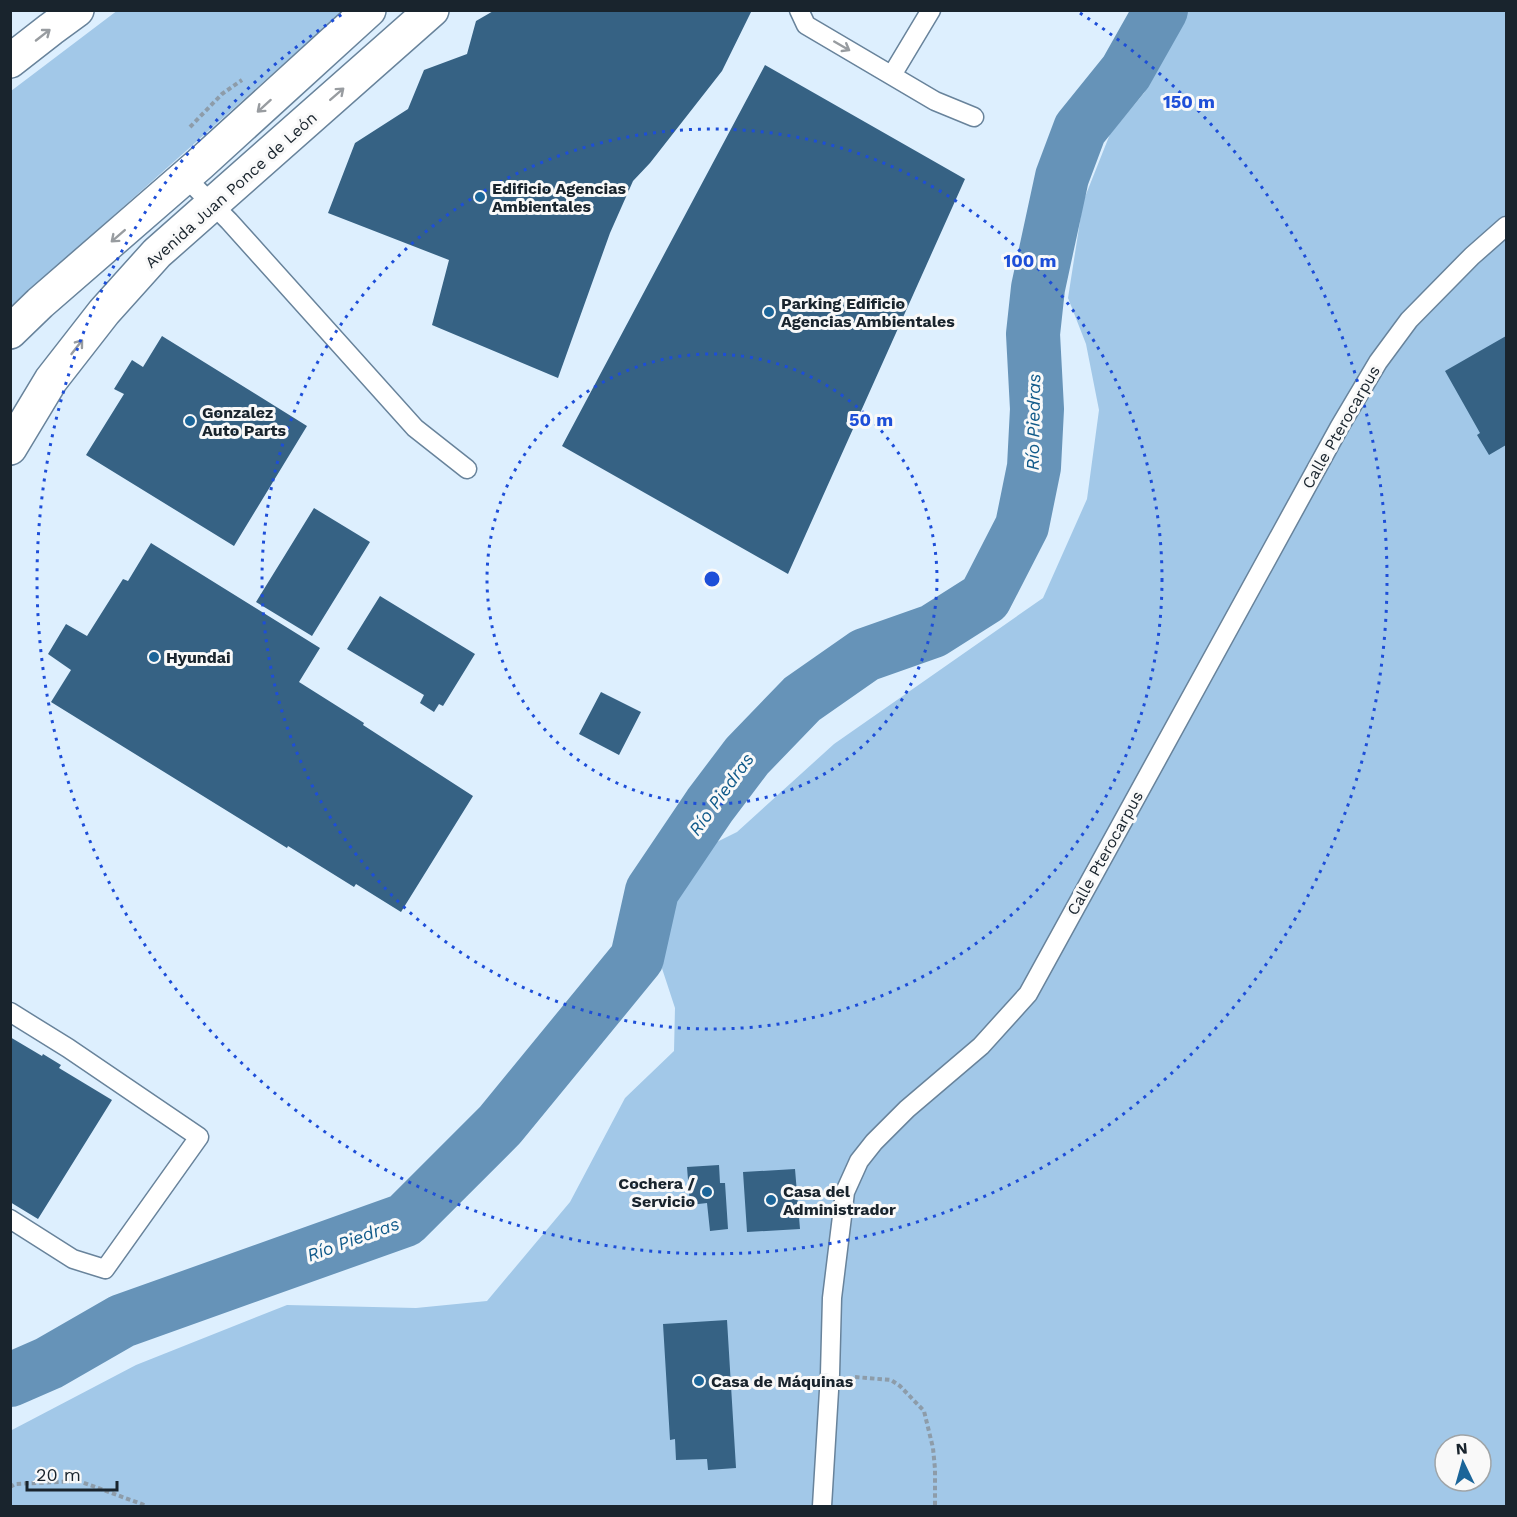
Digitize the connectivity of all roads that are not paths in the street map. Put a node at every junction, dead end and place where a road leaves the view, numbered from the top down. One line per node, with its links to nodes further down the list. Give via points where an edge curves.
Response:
1 (77, 10): 6 (main road, one-way to 1)
2 (369, 10): 9 (main road, one-way to 9)
3 (432, 10): 10 (main road, Avenida Juan Ponce de León, one-way to 3)
4 (799, 10): 7 (lane, one-way to 7, via 806,25)
5 (931, 10): 7 (lane)
6 (10, 61)
7 (892, 75): 8 (lane, via 935,101)
8 (974, 117)
9 (185, 177): 10 (lane); 12 (main road, one-way to 12)
10 (213, 204): 13 (main road, Avenida Juan Ponce de León, one-way to 10, via 157,253); 16 (lane, via 416,428)
11 (1506, 226): 19 (lane, Calle Pterocarpus, via 1409,320 1378,362 1028,994 981,1046 908,1109 859,1161 845,1192 832,1298)
12 (10, 332)
13 (51, 380): 14 (main road); 15 (main road, Avenida Juan Ponce de León)
14 (10, 417)
15 (10, 448)
16 (467, 469)
17 (10, 1012): 18 (lane, via 199,1137 105,1269 73,1259)
18 (10, 1220)
19 (822, 1506)

